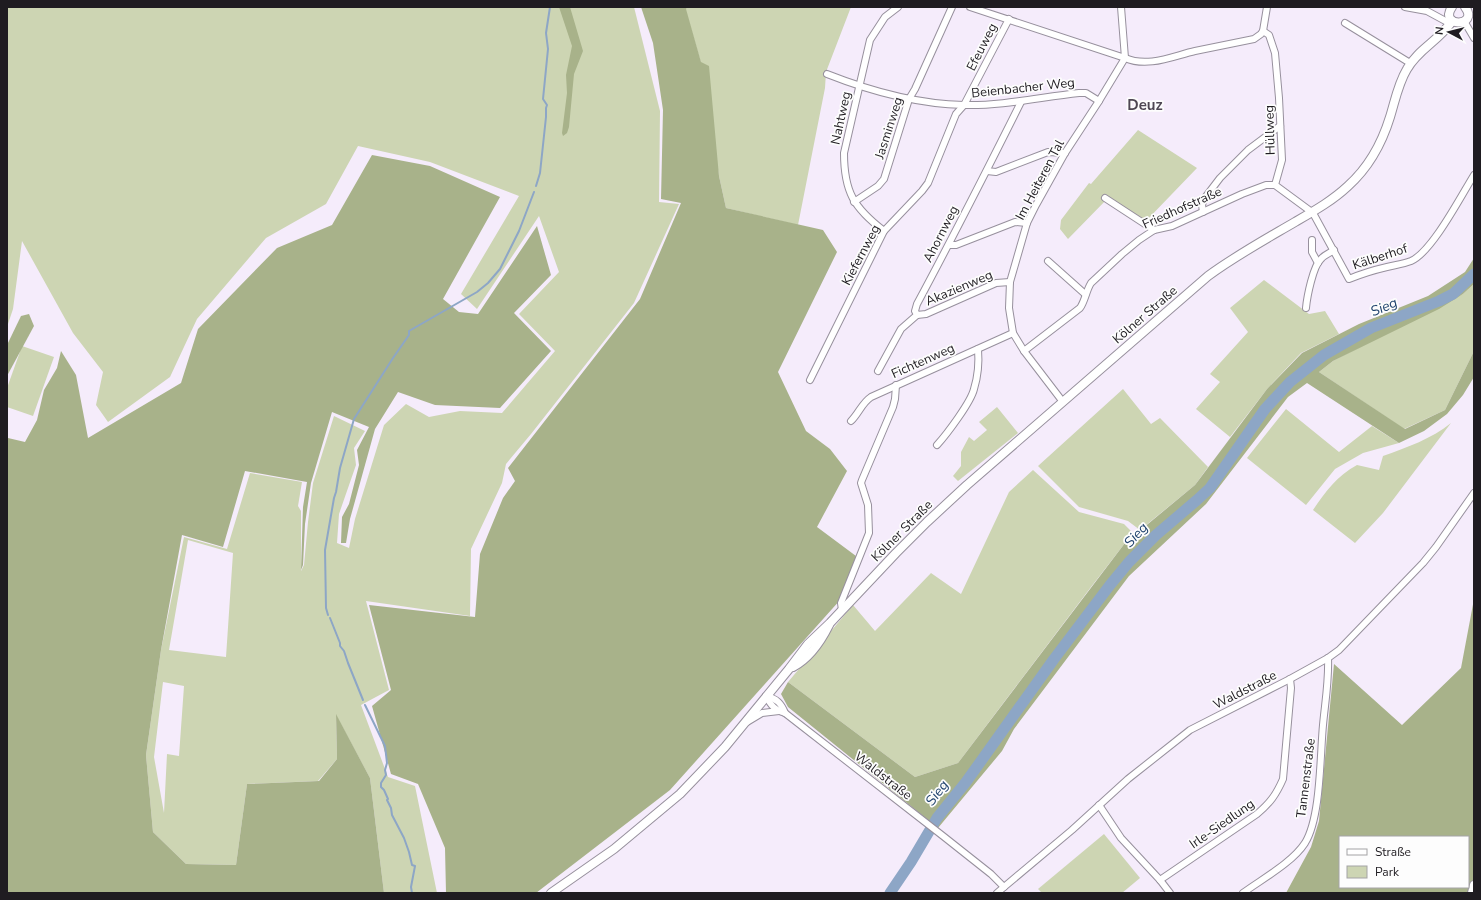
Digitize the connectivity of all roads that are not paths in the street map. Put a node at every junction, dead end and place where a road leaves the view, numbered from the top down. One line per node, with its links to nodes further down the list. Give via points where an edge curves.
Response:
1 (898, 7): 18 (street, Nahtweg, via 885,17 870,40)
2 (952, 7): 19 (street, Jasminweg)
3 (970, 7): 9 (street)
4 (1121, 7): 15 (street)
5 (1267, 7): 13 (street)
6 (1405, 7): 11 (street, via 1427,11)
7 (1452, 7): 11 (main road, via 1449,13)
8 (1470, 11): 10 (main road)
9 (1009, 19): 15 (street); 22 (street, Efeuweg)
10 (1464, 21): 11 (main road); 14 (street)
11 (1452, 22): 16 (main road, Kölner Straße)
12 (1344, 23): 16 (street)
13 (1263, 31): 15 (street, via 1254,39 1154,62); 23 (street, Hüllweg, via 1269,35 1275,53)
14 (1474, 38)
15 (1125, 58): 20 (street)
16 (1410, 63): 31 (main road, Kölner Straße, via 1401,79 1384,135 1373,155 1353,181)
17 (827, 74): 18 (street, Beienbacher Weg)
18 (859, 86): 19 (street, Beienbacher Weg); 29 (street, Nahtweg, via 844,153 845,177)
19 (909, 99): 22 (street, Beienbacher Weg); 29 (street, Jasminweg, via 884,179)
20 (1099, 101): 21 (street, Beienbacher Weg, via 1086,93 1079,93); 24 (street, Im Heiteren Tal)
21 (1021, 102): 22 (street, Beienbacher Weg); 25 (street, Ahornweg)
22 (964, 105): 34 (street, Kiefernweg, via 956,114 928,183)
23 (1280, 126): 27 (street, Hüllweg, via 1282,160); 30 (street, via 1248,150 1220,178 1204,199)
24 (1065, 153): 25 (street, via 1048,152 996,172); 32 (street, Im Heiteren Tal)
25 (986, 171): 36 (street, Ahornweg)
26 (1474, 175): 37 (street, Kälberhof, via 1425,250 1411,261 1349,279)
27 (1275, 184): 30 (street, Friedhofstraße, via 1242,194); 31 (street)
28 (1105, 198): 33 (street)
29 (854, 202): 34 (street, Nahtweg)
30 (1203, 212): 33 (street, Friedhofstraße, via 1172,226)
31 (1313, 213): 37 (street, Kälberhof); 50 (main road, Kölner Straße, via 1222,266)
32 (1027, 223): 36 (street, via 1015,222 956,245); 40 (street, Im Heiteren Tal)
33 (1154, 230): 41 (street, Friedhofstraße, via 1122,254 1091,283)
34 (884, 231): 48 (street, Kiefernweg)
35 (1312, 240): 39 (street, via 1312,252)
36 (949, 244): 43 (street, Ahornweg, via 917,304)
37 (1334, 250): 39 (street)
38 (1048, 261): 41 (street)
39 (1318, 263): 42 (street)
40 (1010, 282): 43 (street, Akazienweg, via 996,283 926,314); 44 (street, Im Heiteren Tal, via 1009,308)
41 (1085, 294): 46 (street, Friedhofstraße, via 1080,308)
42 (1306, 308)
43 (917, 315): 47 (street, via 901,329)
44 (1013, 333): 45 (street, Fichtenweg); 46 (street, Im Heiteren Tal)
45 (978, 349): 49 (street, Fichtenweg); 52 (street, via 973,393)
46 (1024, 351): 50 (street, Im Heiteren Tal)
47 (878, 371)
48 (810, 380)
49 (896, 385): 51 (street, Fichtenweg, via 866,401); 54 (street, via 893,407 861,483 868,505 869,533 841,603)
50 (1063, 402): 54 (main road, Kölner Straße, via 957,493)
51 (852, 421)
52 (937, 445)
53 (1474, 493): 55 (street, Waldstraße, via 1423,563 1339,650)
54 (842, 610): 57 (main road, Kölner Straße, via 830,623 814,649 789,669)
55 (1328, 658): 56 (street, Waldstraße); 67 (street, Tannenstraße, via 1329,672 1319,778 1310,830 1296,854)
56 (1290, 679): 60 (street, Waldstraße, via 1190,730); 61 (street, Irle-Siedlung, via 1283,778 1278,791 1270,803 1257,814)
57 (766, 696): 58 (street, Waldstraße, via 775,698 781,704); 59 (main road, Kölner Straße)
58 (782, 712): 59 (street, via 762,713); 63 (street, Waldstraße, via 936,830)
59 (742, 725): 64 (main road, Kölner Straße, via 680,794 614,849)
60 (1099, 805): 61 (street, via 1121,838); 63 (street, Waldstraße)
61 (1160, 880): 66 (street)
62 (1474, 885): 68 (main road)
63 (1004, 886): 65 (street, Waldstraße)
64 (550, 893)
65 (997, 893)
66 (1170, 893)
67 (1243, 893)
68 (1472, 893)

